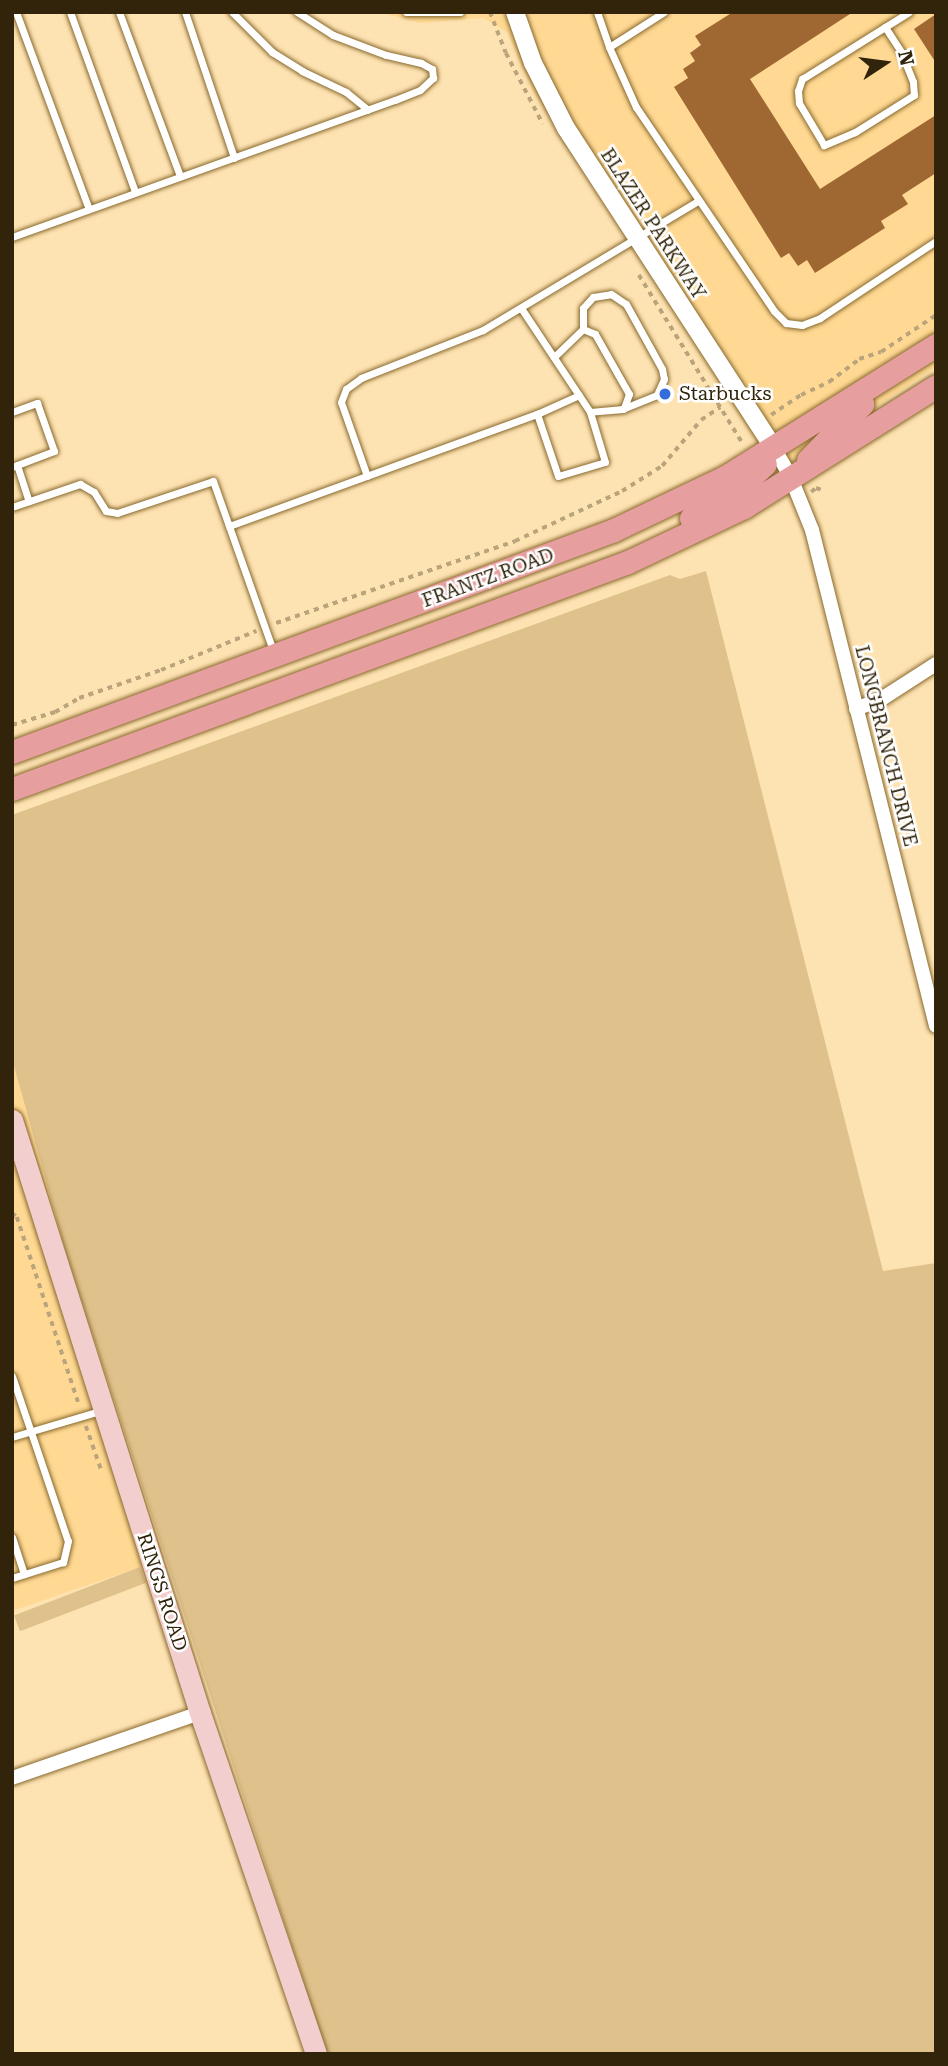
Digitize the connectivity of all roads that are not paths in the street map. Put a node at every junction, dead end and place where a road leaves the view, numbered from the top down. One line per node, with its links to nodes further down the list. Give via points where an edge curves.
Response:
1 (16, 12): 20 (lane)
2 (70, 12): 18 (lane)
3 (119, 12): 17 (lane)
4 (185, 12): 16 (lane)
5 (232, 12): 15 (lane, via 272,52 346,92)
6 (297, 12): 15 (lane, via 333,34 432,69 433,78 419,90)
7 (406, 12): 8 (lane)
8 (460, 12)
9 (515, 12): 22 (street, BLAZER PARKWAY, via 547,93)
10 (597, 12): 14 (lane)
11 (664, 12): 14 (lane)
12 (909, 12): 13 (lane)
13 (885, 27): 13 (lane, via 802,79 799,103 824,145 855,132 914,95 901,52)
14 (609, 47): 19 (lane, via 636,107)
15 (368, 110): 16 (lane)
16 (234, 158): 17 (lane)
17 (180, 176): 18 (lane)
18 (135, 192): 20 (lane)
19 (698, 201): 22 (lane); 23 (lane, via 786,323 820,318)
20 (89, 209): 21 (lane)
21 (12, 237)
22 (637, 239): 24 (lane); 35 (street, BLAZER PARKWAY)
23 (936, 241)
24 (521, 308): 27 (lane); 37 (lane, via 483,330 361,378 346,389 341,402)
25 (583, 330): 27 (lane); 31 (lane, via 595,334 629,394); 31 (lane, via 583,308 593,297 611,294 626,304 662,369 664,379 657,395)
26 (936, 345): 28 (main road, FRANTZ ROAD)
27 (554, 357): 30 (lane)
28 (897, 370): 35 (main road, FRANTZ ROAD); 38 (main road)
29 (936, 386): 38 (main road, FRANTZ ROAD)
30 (579, 395): 33 (lane); 34 (lane)
31 (623, 409): 33 (lane)
32 (12, 412): 36 (lane, via 37,403 54,452)
33 (590, 412): 34 (lane, via 605,462 558,476)
34 (537, 414): 37 (lane)
35 (774, 448): 38 (street, LONGBRANCH DRIVE); 42 (main road, via 761,470 737,490 677,527); 43 (main road, FRANTZ ROAD, via 614,530)
36 (14, 466): 39 (lane)
37 (367, 476): 41 (lane)
38 (791, 478): 42 (main road, FRANTZ ROAD, via 744,507); 45 (street, LONGBRANCH DRIVE, via 812,530)
39 (29, 501): 40 (lane); 41 (lane, via 79,484 94,492 106,511 117,513 213,481)
40 (12, 507)
41 (229, 526): 43 (lane)
42 (641, 556): 47 (main road, FRANTZ ROAD)
43 (276, 656): 46 (main road, FRANTZ ROAD)
44 (936, 664): 45 (street, via 883,698)
45 (856, 709): 48 (street, LONGBRANCH DRIVE)
46 (12, 752)
47 (12, 789)
48 (936, 1026)
49 (13, 1120): 51 (main road, RINGS ROAD)
50 (12, 1376): 52 (lane)
51 (104, 1410): 52 (lane); 57 (main road, RINGS ROAD)
52 (30, 1432): 53 (lane); 55 (lane, via 68,1542 63,1562)
53 (12, 1437)
54 (12, 1537): 55 (lane)
55 (24, 1574): 56 (lane)
56 (12, 1578)
57 (200, 1713): 58 (street); 59 (main road, RINGS ROAD)
58 (12, 1778)
59 (316, 2054)

